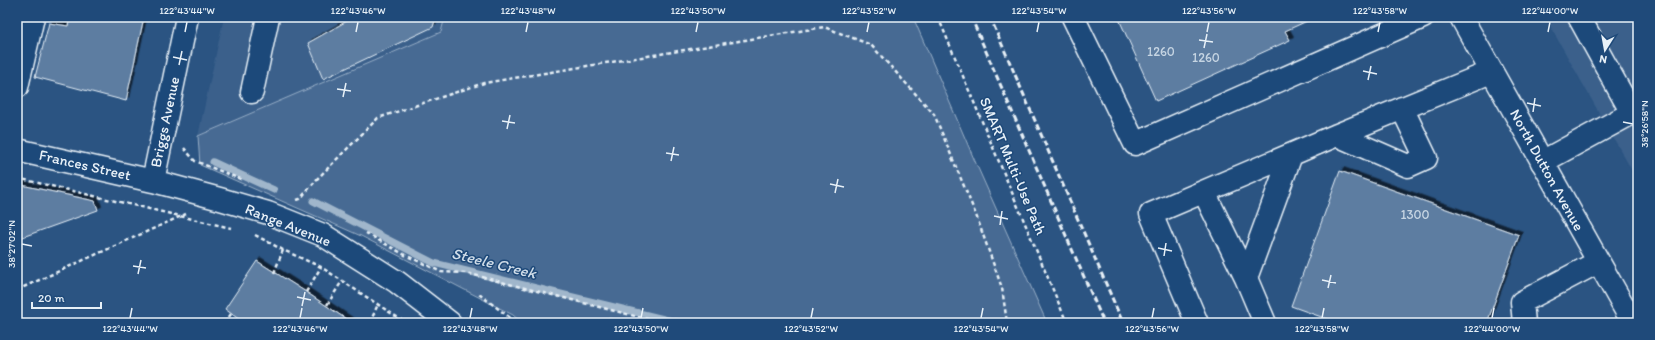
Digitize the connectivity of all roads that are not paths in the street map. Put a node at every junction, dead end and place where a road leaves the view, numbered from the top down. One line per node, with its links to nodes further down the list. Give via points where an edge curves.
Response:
1 (33, 17): 9 (street)
2 (187, 17): 17 (street, Briggs Avenue)
3 (268, 17): 10 (street)
4 (1072, 17): 5 (street, via 1135,144)
5 (1423, 17)
6 (1461, 17): 8 (street, North Dutton Avenue)
7 (1579, 17): 12 (street)
8 (1492, 72): 11 (street); 16 (street, North Dutton Avenue)
9 (17, 87)
10 (252, 92)
11 (1402, 108): 13 (street); 13 (street, via 1426,158 1408,166)
12 (1635, 118): 16 (street)
13 (1337, 135): 15 (street)
14 (17, 150): 17 (street, Frances Street)
15 (1291, 156): 18 (street); 20 (street)
16 (1542, 162): 19 (street, North Dutton Avenue)
17 (153, 181): 21 (street, Range Avenue, via 268,213 323,235 397,282)
18 (1204, 192): 20 (street); 22 (street, via 1151,214)
19 (1598, 262): 24 (street, via 1522,302); 25 (street, North Dutton Avenue)
20 (1246, 278): 23 (street)
21 (446, 322)
22 (1197, 323)
23 (1264, 323)
24 (1524, 323)
25 (1632, 323)

